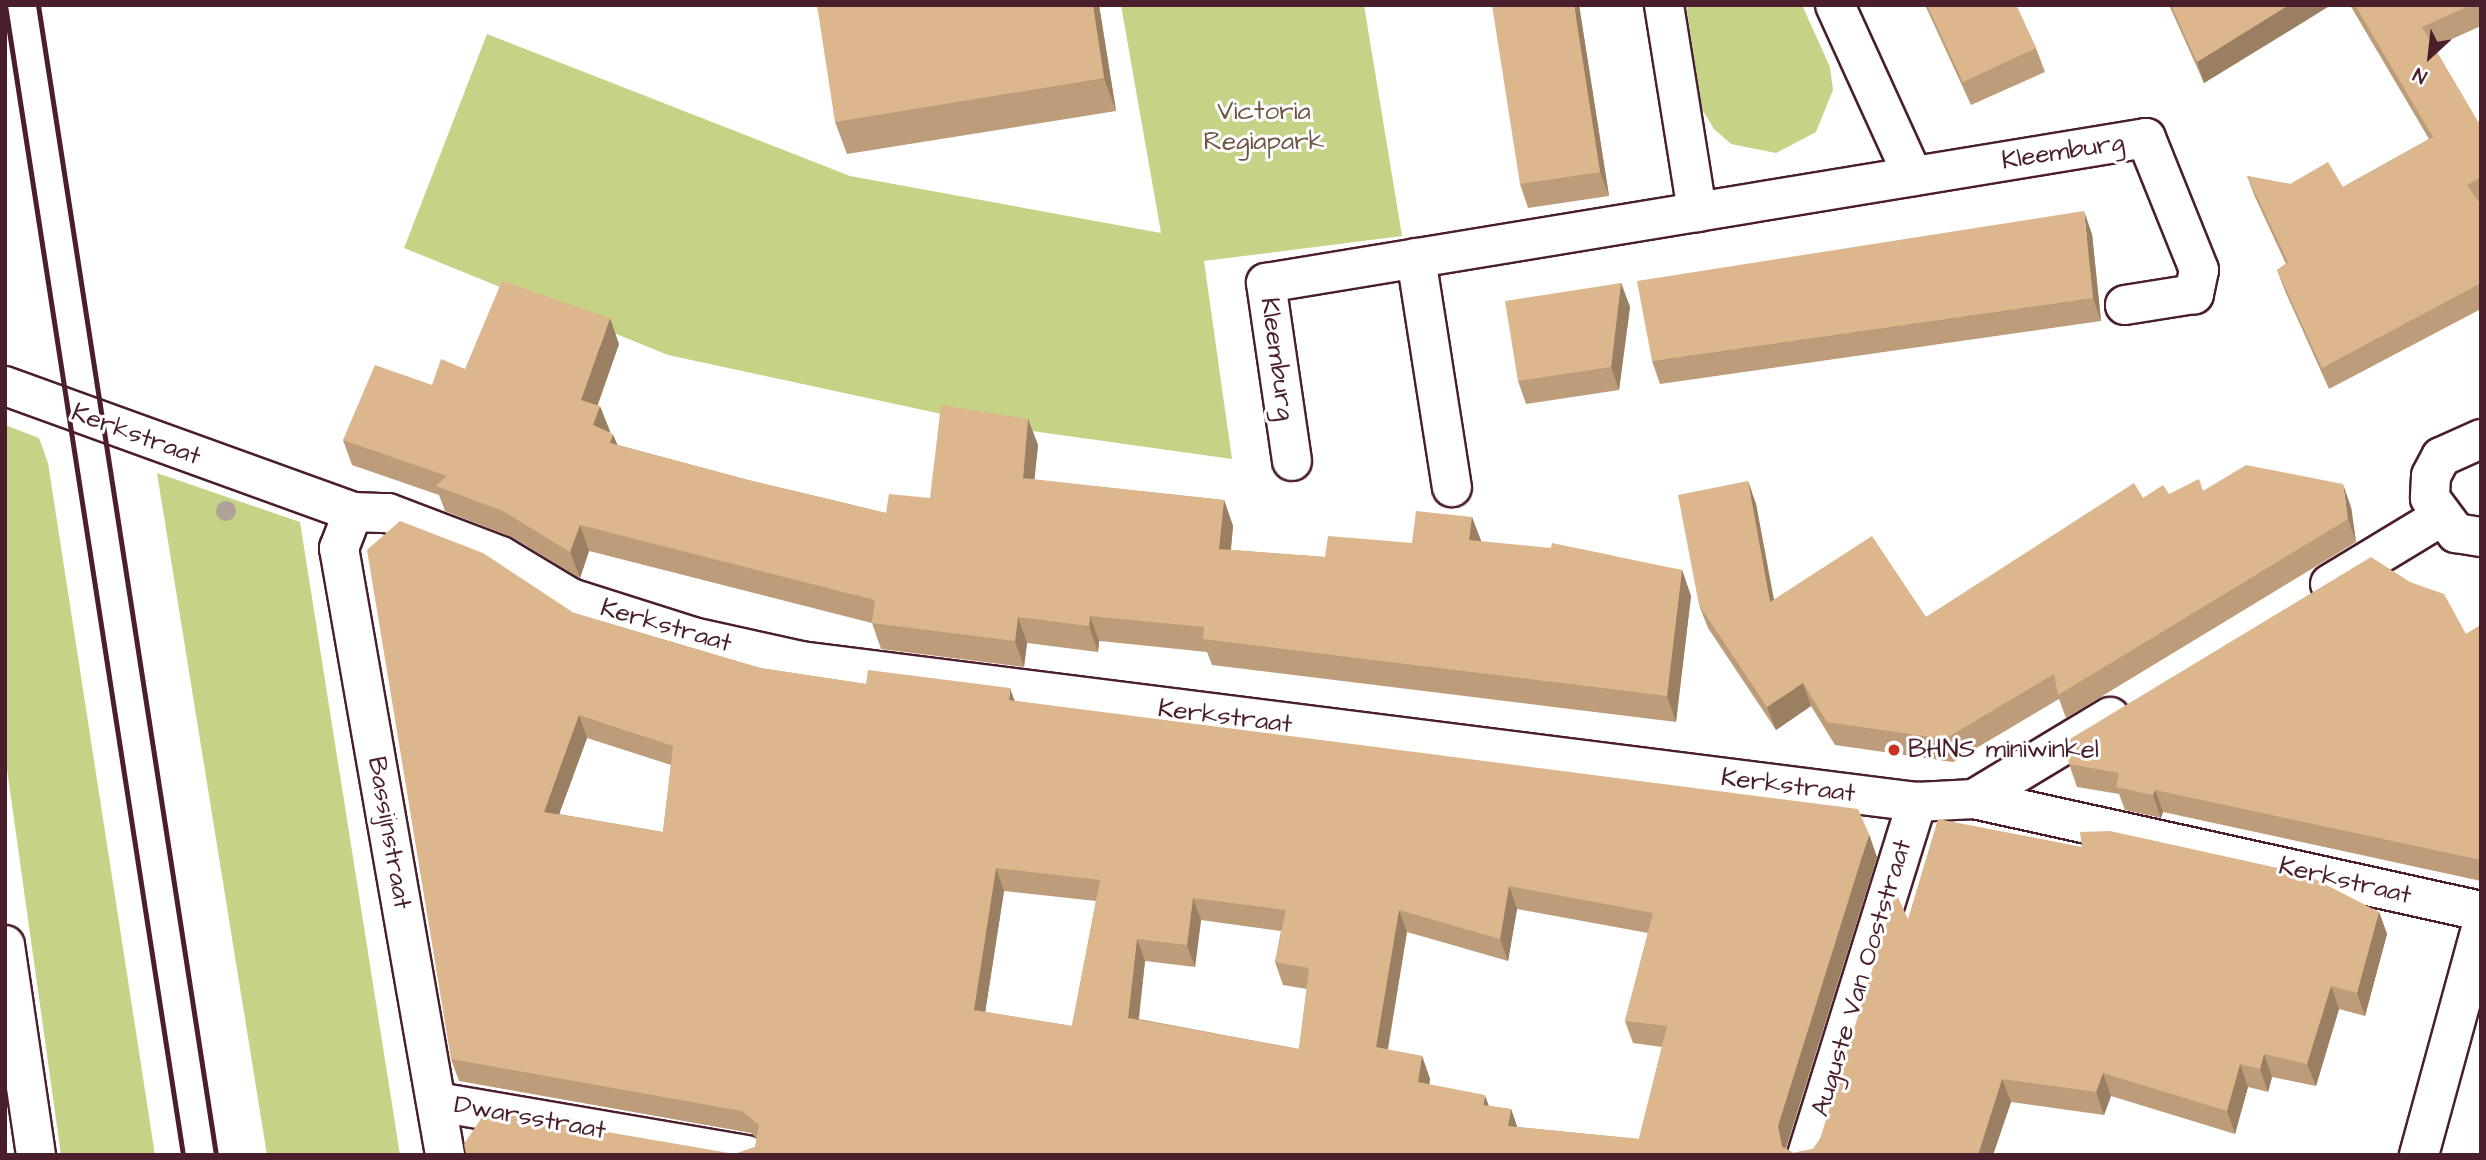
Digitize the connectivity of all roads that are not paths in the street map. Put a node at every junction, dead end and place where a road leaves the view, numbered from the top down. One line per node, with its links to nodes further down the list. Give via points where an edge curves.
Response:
1 (1664, 5): 4 (street)
2 (1835, 5): 3 (street)
3 (1913, 176): 4 (street, Kleemburg); 6 (street, Kleemburg, via 2146,138 2199,270 2194,294)
4 (1697, 212): 5 (street, Kleemburg)
5 (1416, 258): 9 (street, Kleemburg, via 1266,283); 10 (street)
6 (2125, 305)
7 (5, 386): 11 (street, Kerkstraat)
8 (2481, 439): 12 (street, via 2458,444 2441,457 2430,498)
9 (1292, 461)
10 (1452, 487)
11 (353, 512): 17 (street, Kerkstraat, via 388,513 501,556 584,601 693,637 801,661); 21 (street, Bassijnstraat, via 340,548)
12 (2439, 518): 13 (street, via 2456,533); 14 (street)
13 (2481, 537)
14 (2299, 603)
15 (2148, 694): 16 (street)
16 (1974, 799): 17 (street, Kerkstraat); 18 (street, Kerkstraat)
17 (1917, 802): 25 (street, Auguste Van Ooststraat)
18 (2481, 911)
19 (2481, 928): 26 (street)
20 (5, 945): 22 (street)
21 (437, 1102): 23 (street, Bassijnstraat); 24 (street, Dwarsstraat)
22 (36, 1155)
23 (445, 1155)
24 (747, 1155)
25 (1807, 1155)
26 (2418, 1155)

